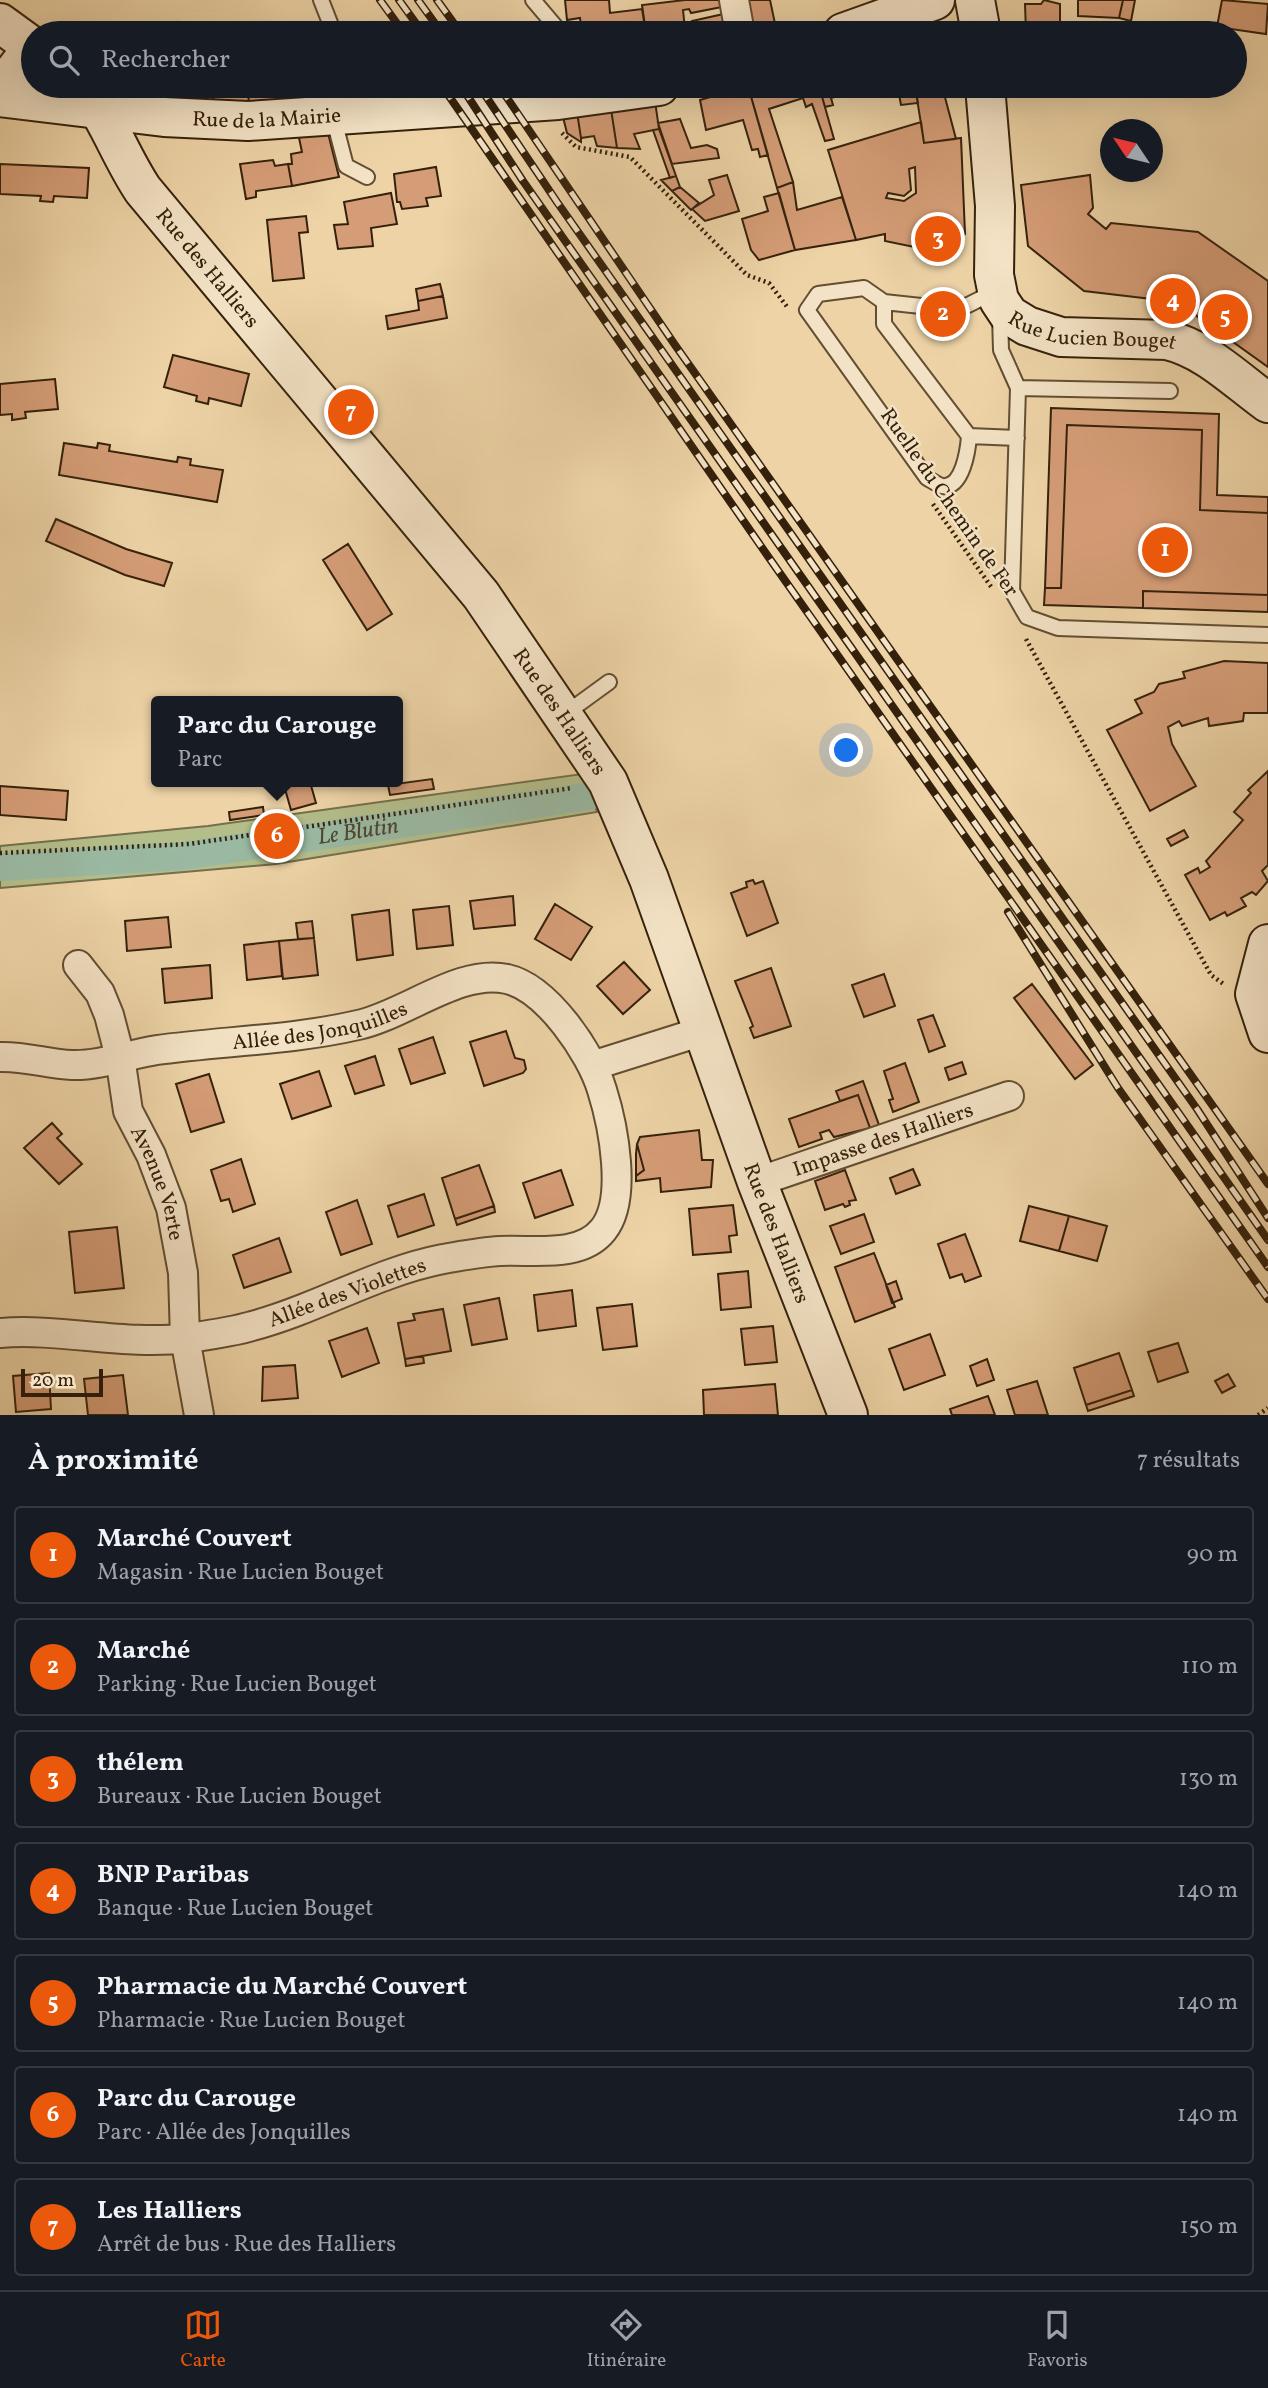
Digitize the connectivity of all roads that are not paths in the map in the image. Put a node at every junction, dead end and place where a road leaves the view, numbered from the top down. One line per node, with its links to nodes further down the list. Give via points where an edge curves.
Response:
1 (321, 0): 6 (lane)
2 (533, 0): 7 (lane)
3 (734, 0): 8 (street)
4 (935, 0): 9 (main road)
5 (975, 0): 10 (main road)
6 (329, 21)
7 (551, 21)
8 (738, 21)
9 (876, 21)
10 (979, 21)
11 (0, 24): 12 (main road)
12 (21, 39)
13 (21, 74): 14 (main road)
14 (11, 96): 20 (main road, via 68,117)
15 (92, 98): 20 (main road, Rue des Halliers)
16 (96, 98): 19 (main road, Rue de la Mairie, via 216,121)
17 (497, 98): 19 (main road, Rue de la Mairie)
18 (986, 98): 22 (main road, Rue Lucien Bouget)
19 (351, 105): 21 (lane, via 346,166)
20 (118, 150): 31 (main road, Rue des Halliers, via 143,190 481,595)
21 (367, 177)
22 (998, 295): 23 (lane, via 958,310); 24 (lane, via 1001,350); 26 (main road, Rue Lucien Bouget, via 1009,314 1027,326 1061,337 1183,343)
23 (884, 302): 27 (lane, via 884,324); 27 (lane, via 864,288 818,294 807,310 927,478 942,486 951,484 968,453)
24 (1018, 388): 25 (lane); 28 (lane)
25 (1170, 391)
26 (1268, 403)
27 (970, 436): 28 (lane)
28 (1017, 438): 29 (lane, via 1012,592 1027,617 1058,628)
29 (1268, 635)
30 (609, 682): 31 (lane)
31 (565, 714): 34 (main road, Rue des Halliers, via 608,782 649,878)
32 (1268, 944): 35 (main road, via 1255,994)
33 (78, 965): 37 (street, Avenue Verte, via 100,993)
34 (703, 1031): 38 (street); 40 (main road, Rue des Halliers)
35 (1268, 1033)
36 (0, 1057): 37 (street, Allée des Jonquilles, via 75,1065)
37 (120, 1057): 38 (street, Allée des Jonquilles, via 380,1021 467,979 489,976 529,987); 42 (street, Avenue Verte, via 128,1111 171,1208 183,1273)
38 (595, 1065): 42 (street, Allée des Violettes, via 613,1125 615,1199 612,1216 594,1239 557,1250 498,1251 441,1259 252,1326)
39 (1009, 1096): 40 (street, Impasse des Halliers)
40 (757, 1182): 44 (main road, Rue des Halliers)
41 (0, 1333): 42 (street, Allée des Violettes, via 121,1340)
42 (185, 1338): 43 (street, Avenue Verte)
43 (199, 1415)
44 (848, 1415)

